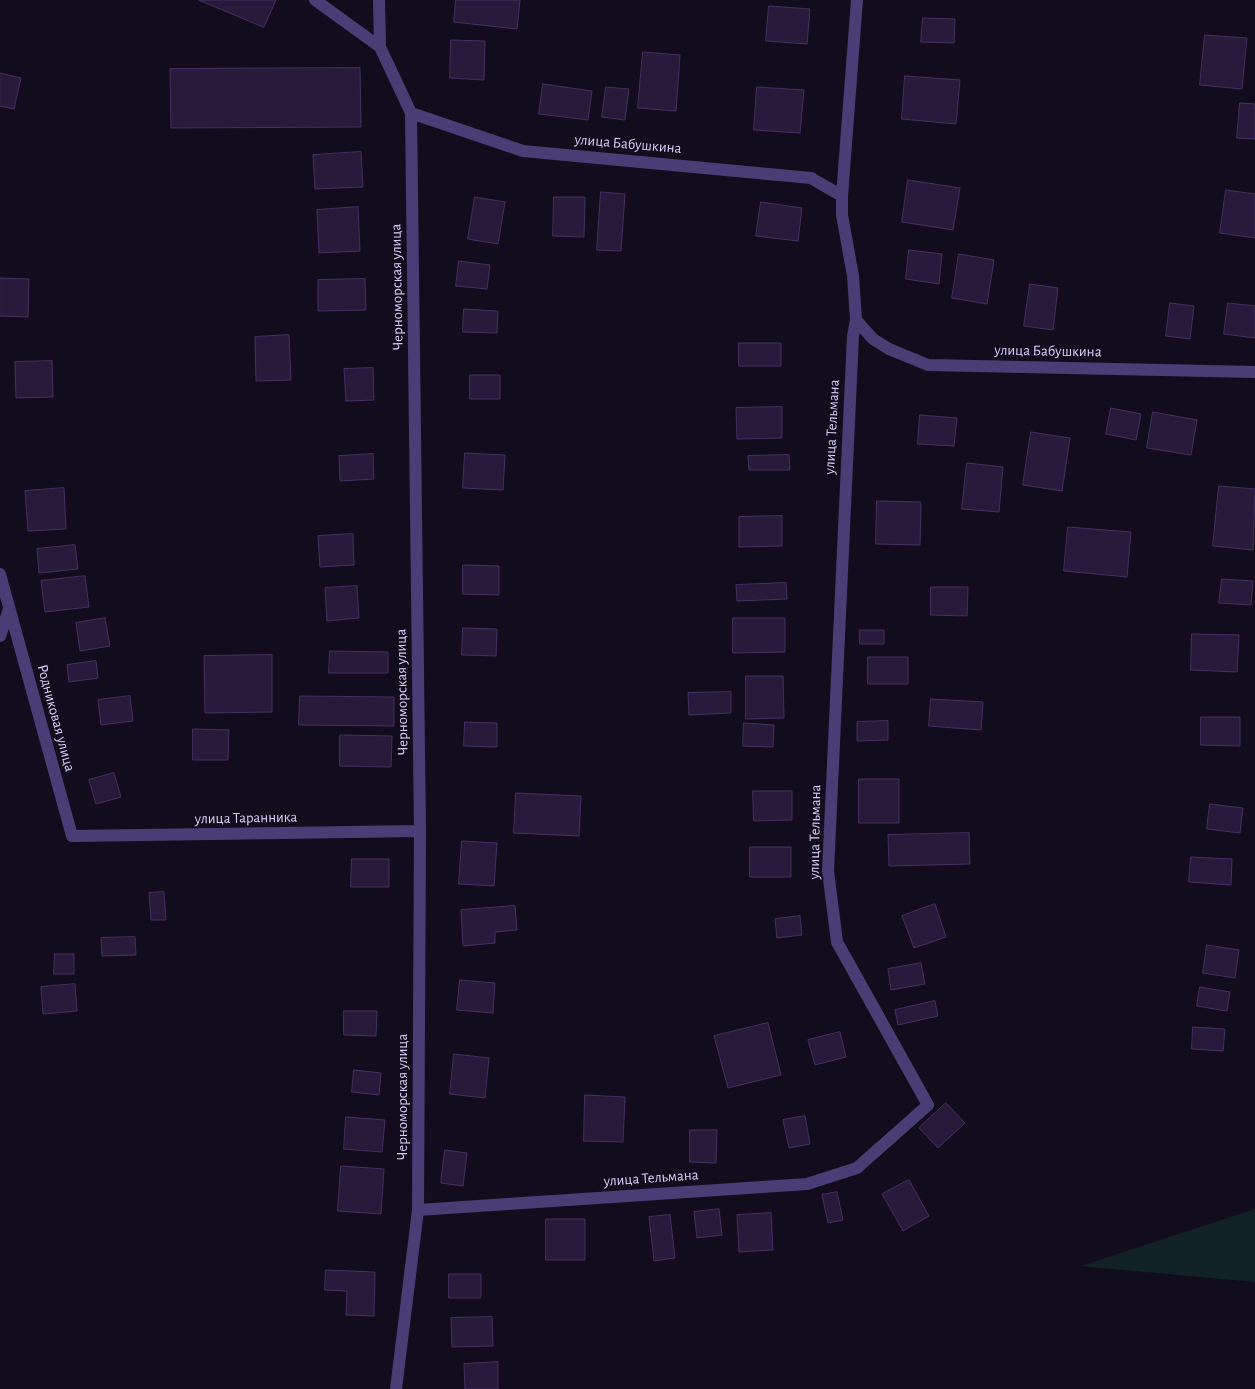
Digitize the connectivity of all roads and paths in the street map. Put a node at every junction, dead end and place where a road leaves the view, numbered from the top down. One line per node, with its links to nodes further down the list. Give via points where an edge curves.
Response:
1 (315, 0): 4 (street)
2 (379, 0): 4 (street, Черноморская улица)
3 (857, 0): 6 (street, улица Тельмана)
4 (380, 47): 5 (street, Черноморская улица)
5 (411, 113): 6 (street, улица Бабушкина, via 523,151 811,178); 12 (street, Черноморская улица)
6 (842, 196): 7 (street, улица Тельмана)
7 (856, 320): 8 (street, улица Бабушкина, via 889,349 928,365); 14 (street, улица Тельмана, via 828,871 837,942 928,1105 857,1168 807,1184)
8 (1255, 372)
9 (0, 574): 10 (street, Родниковая улица)
10 (10, 609): 11 (street); 13 (street, Родниковая улица)
11 (0, 636)
12 (420, 832): 13 (street, улица Таранника); 14 (street, Черноморская улица)
13 (72, 836)
14 (418, 1210): 15 (street, Черноморская улица)
15 (396, 1389)

